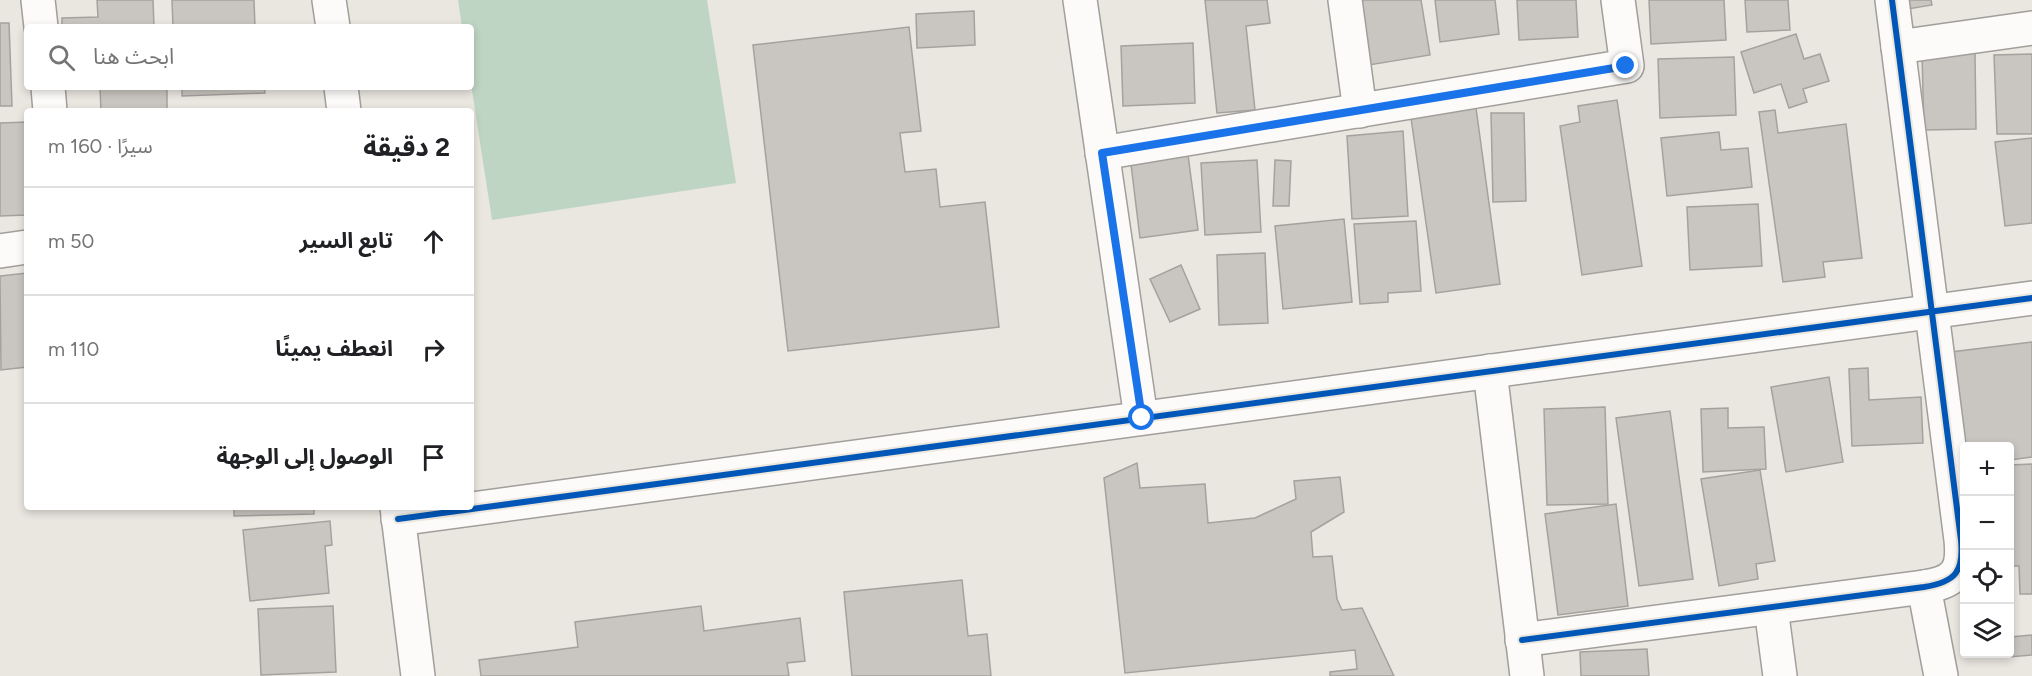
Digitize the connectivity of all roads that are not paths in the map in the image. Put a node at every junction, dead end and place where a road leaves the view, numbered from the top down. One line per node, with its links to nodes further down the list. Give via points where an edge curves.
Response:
1 (39, 0): 7 (street)
2 (329, 0): 8 (street)
3 (1080, 0): 16 (street)
4 (1345, 0): 15 (street)
5 (1618, 0): 15 (street, via 1626,66)
6 (1892, 0): 10 (street)
7 (41, 24)
8 (333, 24)
9 (2032, 28): 10 (street)
10 (1898, 47): 20 (street)
11 (48, 90): 13 (street)
12 (341, 90): 14 (street)
13 (50, 108)
14 (344, 108)
15 (1360, 111): 16 (street)
16 (1102, 153): 22 (street)
17 (24, 247): 18 (street)
18 (0, 251)
19 (2032, 298): 20 (street)
20 (1933, 312): 21 (street); 26 (street, via 1963,558 1957,574 1942,584)
21 (1490, 371): 22 (street); 28 (street)
22 (1142, 418): 23 (street)
23 (474, 503)
24 (421, 510): 25 (street)
25 (398, 513): 29 (street)
26 (1924, 587): 27 (street); 32 (street)
27 (1771, 608): 28 (street); 31 (street)
28 (1522, 640): 30 (street)
29 (418, 676)
30 (1527, 676)
31 (1780, 676)
32 (1941, 676)

